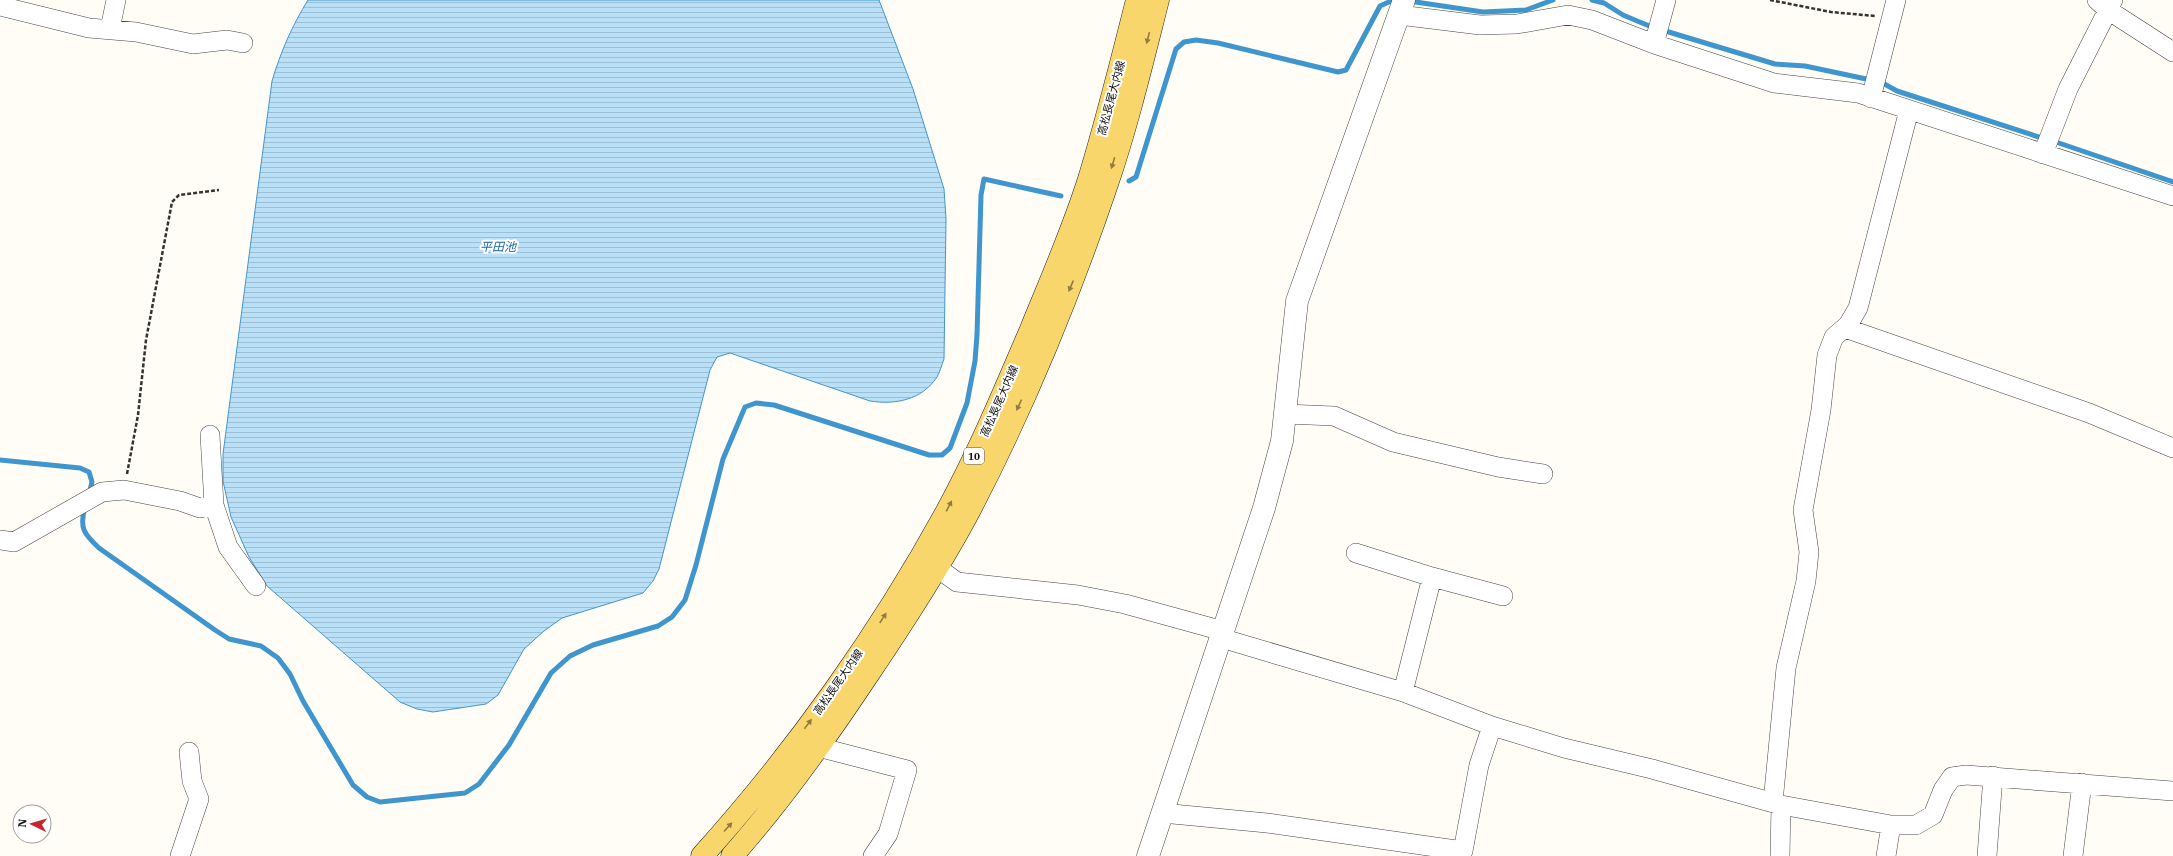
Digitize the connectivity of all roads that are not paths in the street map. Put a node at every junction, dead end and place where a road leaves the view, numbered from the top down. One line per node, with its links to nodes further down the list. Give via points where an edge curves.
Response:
1 (116, 0): 9 (street)
2 (1137, 0): 41 (main road, 高松長尾大内線 / 10, one-way to 2, via 746,807 823,705 884,617 948,510 1002,398 1054,274 1088,180)
3 (1158, 0): 25 (main road, 高松長尾大内線 / 10, one-way to 25, via 1107,185 1073,281 1020,405 966,518)
4 (1666, 0): 11 (street)
5 (1896, 0): 13 (street)
6 (2106, 3): 12 (street); 15 (street, via 2068,89)
7 (0, 6): 9 (street, via 89,28)
8 (1401, 8): 11 (street, via 1480,25 1517,24 1568,15 1592,20); 18 (street, via 1297,301)
9 (110, 29): 10 (street, via 193,44 227,40)
10 (243, 43)
11 (1654, 44): 13 (street, via 1774,83 1858,93)
12 (2173, 52)
13 (1872, 98): 14 (street)
14 (1909, 110): 15 (street); 17 (street, via 1858,308)
15 (2044, 154): 16 (street)
16 (2173, 196)
17 (1845, 328): 20 (street, via 2089,413); 37 (street, via 1834,336 1827,355 1821,410 1803,510 1809,552 1806,581 1786,668)
18 (1285, 414): 21 (street, via 1334,416 1393,442 1498,467); 29 (street, via 1282,441 1264,508)
19 (210, 435): 22 (street)
20 (2173, 448)
21 (1543, 474)
22 (214, 505): 23 (street, via 200,508 180,501 124,490 102,492 14,542); 27 (street, via 228,547)
23 (0, 540)
24 (1356, 553): 26 (street)
25 (936, 567): 29 (street, via 957,582 1078,595 1125,604); 32 (main road, 高松長尾大内線 / 10, via 900,628)
26 (1432, 577): 28 (street); 30 (street)
27 (256, 586)
28 (1503, 596)
29 (1222, 634): 30 (street); 38 (street)
30 (1403, 692): 31 (street)
31 (1492, 726): 37 (street, via 1564,748); 38 (street, via 1479,765 1463,851 1267,823)
32 (818, 747): 42 (main road, 高松長尾大内線 / 10, via 762,822); 43 (street, via 907,770 888,834)
33 (190, 752): 40 (street, via 192,781 199,799)
34 (1993, 776): 35 (street); 39 (street, via 1966,774 1952,777 1943,790 1933,815 1916,825); 47 (street)
35 (2082, 783): 36 (street); 48 (street)
36 (2173, 791)
37 (1777, 803): 39 (street); 45 (street)
38 (1162, 813): 44 (street)
39 (1891, 825): 46 (street)
40 (180, 856)
41 (702, 856)
42 (732, 856)
43 (873, 856)
44 (1148, 856)
45 (1780, 856)
46 (1886, 856)
47 (1987, 856)
48 (2073, 856)

